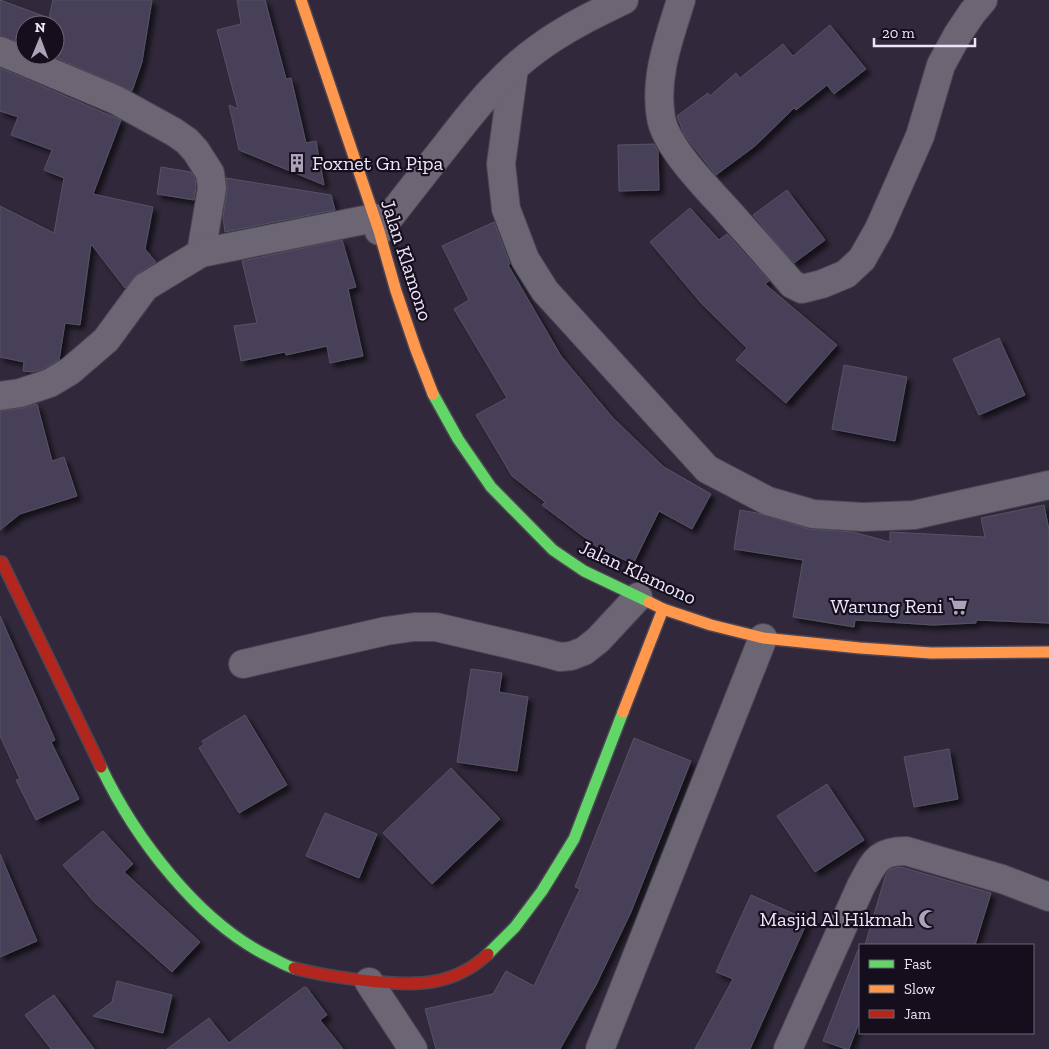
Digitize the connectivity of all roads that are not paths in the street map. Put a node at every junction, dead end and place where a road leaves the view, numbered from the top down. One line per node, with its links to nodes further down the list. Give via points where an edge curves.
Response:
1 (301, 0): 7 (main road, Jalan Klamono)
2 (624, 0): 6 (street, via 582,21)
3 (681, 0): 4 (street, via 660,76 661,121 673,145 695,174 792,284 802,289 846,274 862,259 879,229 920,136 941,66)
4 (982, 0)
5 (0, 51): 8 (street, via 116,100 174,132 196,151 210,173 212,188)
6 (514, 68): 7 (street, via 493,88); 10 (street, via 501,164 506,209 525,259 545,291 707,469 768,501 813,514 863,517 914,516)
7 (377, 224): 8 (street); 12 (main road, Jalan Klamono, via 408,325 436,400 491,487 553,550 584,571)
8 (201, 253): 9 (street, via 145,287 106,340 70,371 50,383)
9 (0, 396)
10 (1049, 485)
11 (2, 562): 18 (main road, via 113,793 146,844 190,897 230,933 290,967 329,977)
12 (638, 597): 13 (main road, Jalan Klamono); 16 (street, via 598,640 571,656 560,657 436,627 414,627)
13 (663, 609): 14 (main road, Jalan Klamono); 18 (main road, via 574,840 515,927 481,960 456,975 434,982 406,985)
14 (763, 638): 15 (main road, Jalan Klamono, via 930,653); 20 (street)
15 (1049, 652)
16 (242, 664)
17 (1049, 897): 21 (street, via 906,851 890,851 881,856 861,886)
18 (369, 982): 19 (street)
19 (413, 1049)
20 (600, 1049)
21 (788, 1049)

